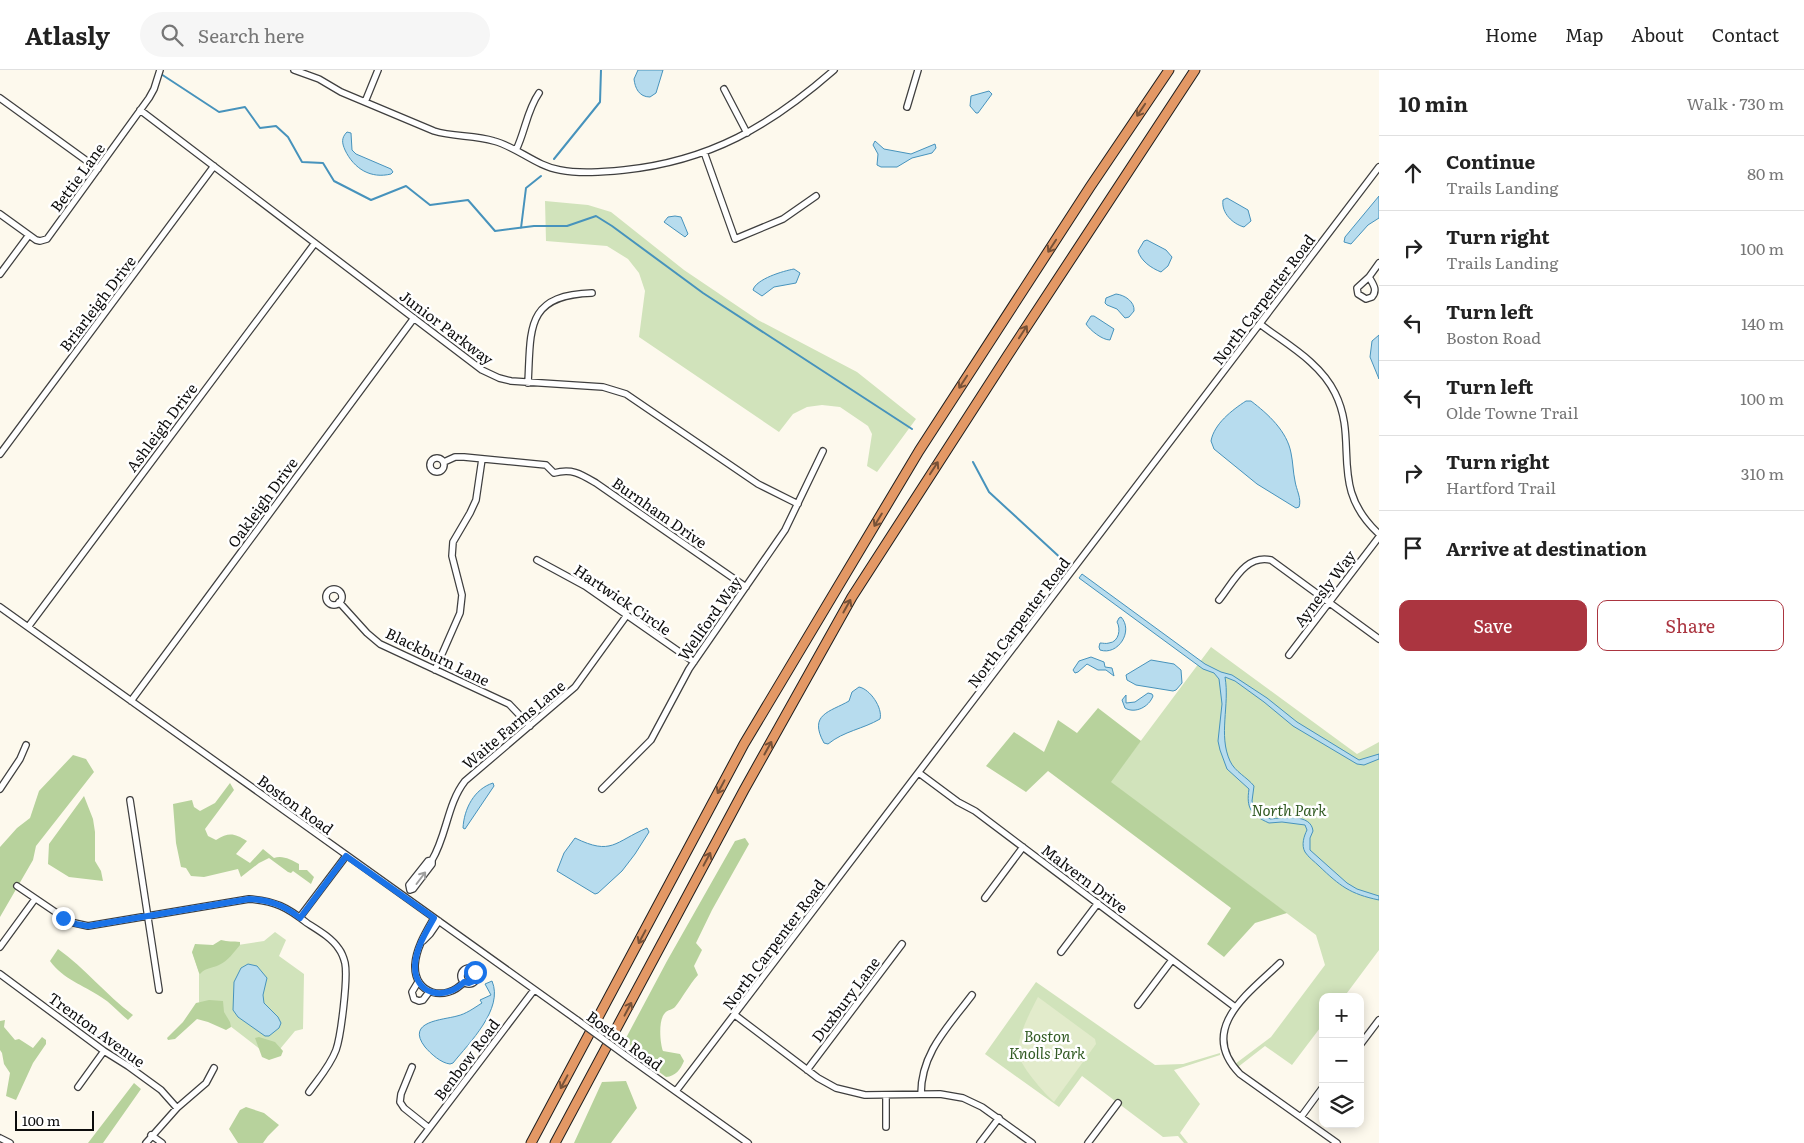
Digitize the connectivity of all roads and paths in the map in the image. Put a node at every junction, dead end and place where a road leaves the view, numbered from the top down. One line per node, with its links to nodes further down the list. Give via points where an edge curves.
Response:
1 (160, 70): 13 (street, Bettie Lane, via 152,93)
2 (294, 70): 11 (street)
3 (378, 70): 11 (street)
4 (834, 70): 14 (street, via 789,107)
5 (918, 70): 12 (street)
6 (1168, 70): 105 (highway, one-way to 105, via 904,476 744,744)
7 (1195, 70): 106 (highway, one-way to 7, via 744,790 852,597)
8 (724, 89): 14 (street)
9 (539, 93): 15 (street, via 531,105 525,131)
10 (0, 98): 19 (street)
11 (365, 102): 15 (street, via 434,131 492,140)
12 (908, 107)
13 (140, 110): 17 (street, Junior Parkway); 19 (street, Bettie Lane)
14 (747, 133): 16 (street)
15 (516, 150): 16 (street, via 549,167 589,172 659,165)
16 (704, 152): 20 (street, via 735,239 783,219)
17 (214, 166): 23 (street, Junior Parkway); 32 (street, Briarleigh Drive)
18 (1379, 167): 29 (street, North Carpenter Road)
19 (98, 169): 22 (street, Bettie Lane, via 50,236 40,241)
20 (816, 196)
21 (0, 214): 22 (street)
22 (29, 235): 25 (street)
23 (315, 242): 28 (street, Junior Parkway); 44 (street, Ashleigh Drive)
24 (1379, 263): 26 (street)
25 (0, 274)
26 (1369, 277)
27 (592, 293): 30 (street, via 562,296 540,313 531,331)
28 (414, 318): 30 (street, Junior Parkway, via 486,372 502,379); 49 (street, Oakleigh Drive)
29 (1260, 324): 36 (street, via 1315,366 1334,391 1344,423 1346,471 1351,492 1366,521); 52 (street, North Carpenter Road)
30 (528, 382): 35 (street, Junior Parkway, via 603,387 626,394 758,484)
31 (823, 451): 35 (street, Wellford Way)
32 (0, 454)
33 (482, 458): 34 (street, via 455,457); 38 (street, Burnham Drive, via 546,465 554,473 571,471 591,480); 48 (street, via 476,500 453,542 453,560 462,595 460,613)
34 (444, 462)
35 (798, 504): 38 (street, Wellford Way, via 785,530)
36 (1379, 536): 41 (street, Aynesly Way)
37 (537, 560): 43 (street, Hartwick Circle)
38 (746, 587): 47 (street, Wellford Way)
39 (1220, 600): 41 (street, via 1245,566 1254,560 1265,559 1276,563)
40 (339, 602): 48 (street, Blackburn Lane, via 380,644)
41 (1330, 602): 45 (street); 46 (street, Aynesly Way)
42 (0, 607): 44 (street, Boston Road)
43 (627, 615): 47 (street, Hartwick Circle); 50 (street, Waite Farms Lane, via 581,681)
44 (28, 627): 49 (street, Boston Road)
45 (1379, 639)
46 (1288, 655)
47 (694, 662): 54 (street, Wellford Way, via 651,740)
48 (435, 670): 50 (street, Blackburn Lane, via 509,704)
49 (132, 702): 57 (street, Boston Road)
50 (530, 726): 59 (street, Waite Farms Lane, via 460,787 441,844 432,860 409,885 410,890)
51 (26, 745): 53 (street)
52 (919, 773): 56 (street, Malvern Drive); 80 (street, North Carpenter Road)
53 (0, 789)
54 (602, 789)
55 (130, 800): 63 (street)
56 (1023, 847): 60 (street); 62 (street, Malvern Drive)
57 (346, 856): 59 (street, Boston Road); 64 (street)
58 (17, 886): 61 (street)
59 (404, 897): 65 (street, Boston Road)
60 (985, 898)
61 (35, 899): 63 (street, via 63,918 88,926); 67 (street)
62 (1098, 904): 68 (street); 69 (street, Malvern Drive)
63 (148, 916): 64 (street, via 249,899 277,903); 74 (street)
64 (300, 918): 89 (street, via 334,942 345,962 346,975 337,1047)
65 (437, 920): 72 (street, via 426,932 416,958); 75 (street, Boston Road)
66 (902, 944): 86 (street, Duxbury Lane)
67 (0, 947)
68 (1061, 952)
69 (1172, 960): 78 (street); 79 (street, Malvern Drive)
70 (1280, 963): 79 (street)
71 (0, 974): 83 (street, Trenton Avenue)
72 (418, 982): 76 (street); 76 (street, via 412,992 414,999 423,1000)
73 (464, 982): 76 (street, via 453,991)
74 (158, 990)
75 (534, 990): 88 (street, Boston Road, bridge); 97 (street, Benbow Road)
76 (429, 992)
77 (972, 995): 91 (street, via 932,1048 922,1074)
78 (1138, 1005)
79 (1235, 1007): 95 (street, via 1227,1020 1224,1035 1225,1050 1231,1064 1244,1077)
80 (735, 1015): 86 (street); 88 (street, North Carpenter Road)
81 (1379, 1020): 82 (street)
82 (1364, 1040)
83 (104, 1051): 87 (street); 94 (street, Trenton Avenue, via 161,1090)
84 (412, 1067): 97 (street, via 400,1102)
85 (214, 1068): 94 (street, via 206,1083)
86 (807, 1070): 92 (street, via 846,1092)
87 (78, 1087)
88 (676, 1091): 107 (street, Boston Road)
89 (309, 1092)
90 (1319, 1092): 95 (street)
91 (921, 1094): 92 (street); 96 (street, via 963,1098)
92 (886, 1095): 98 (street)
93 (1118, 1103): 110 (street)
94 (177, 1108): 99 (street)
95 (1301, 1117): 111 (street)
96 (998, 1118): 108 (street); 109 (street)
97 (429, 1128): 104 (street, Benbow Road)
98 (886, 1128)
99 (151, 1135): 102 (street); 103 (street)
100 (0, 1138): 101 (street)
101 (10, 1143)
102 (146, 1143)
103 (162, 1143)
104 (418, 1143)
105 (531, 1143)
106 (555, 1143)
107 (748, 1143)
108 (980, 1143)
109 (1032, 1143)
110 (1088, 1143)
111 (1337, 1143)

